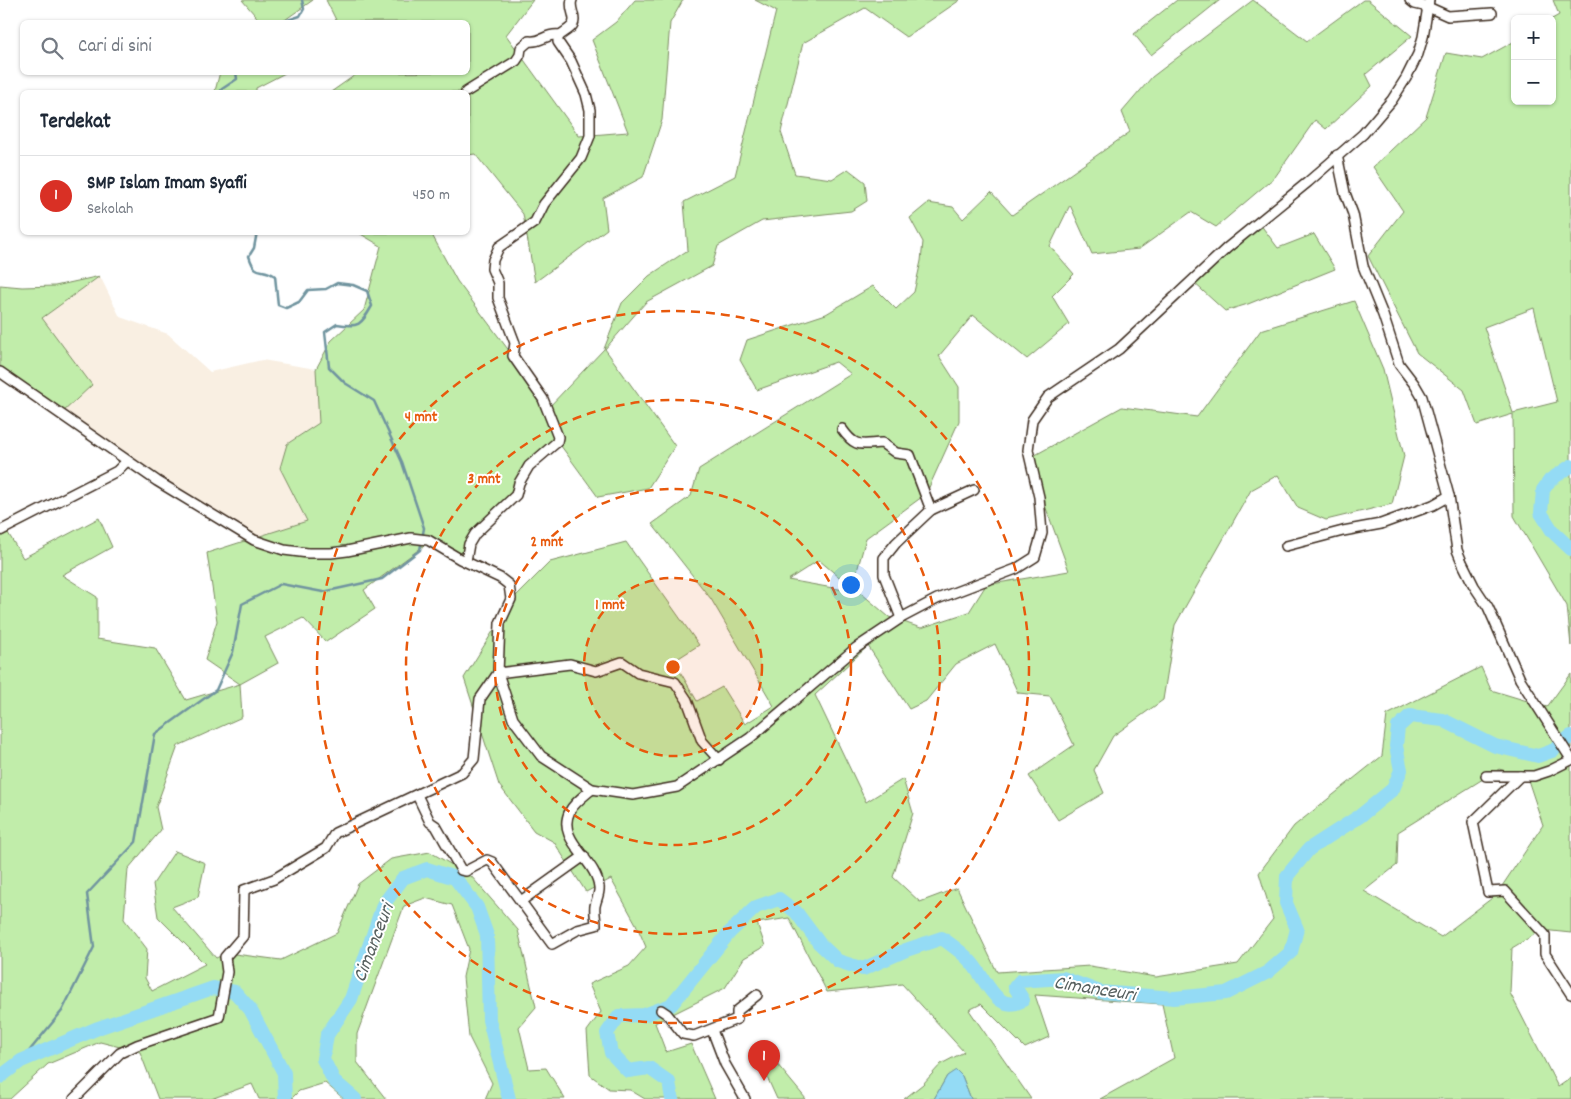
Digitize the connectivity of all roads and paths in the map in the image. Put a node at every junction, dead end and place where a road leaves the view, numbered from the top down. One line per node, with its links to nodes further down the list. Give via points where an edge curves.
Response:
1 (572, 0): 5 (street, via 572,26)
2 (1410, 0): 3 (street, via 1415,4)
3 (1429, 4): 4 (street, via 1448,16); 7 (street, via 1418,54 1406,78 1363,134)
4 (1492, 13)
5 (560, 35): 6 (street, via 551,34 536,42 529,41 521,48 516,61); 16 (street, via 558,42 586,94 590,136 581,158 544,204 535,222 499,247 492,269 498,283 498,298 515,343 513,356 543,399 558,437 557,442 529,466 516,495 475,534 469,544)
6 (469, 90)
7 (1338, 155): 12 (street, via 1363,266 1399,364 1422,397); 17 (street, via 1227,248 1119,349 1048,398 1032,420 1028,450 1040,497 1042,533 1035,557 1016,568 936,599)
8 (0, 372): 10 (street)
9 (842, 430): 13 (street, via 850,441 857,444 882,443 896,453 910,455)
10 (127, 461): 14 (street, via 117,471); 16 (street, via 254,540 284,550 347,552 418,538 428,540)
11 (974, 490): 13 (street)
12 (1450, 496): 15 (street, via 1381,524); 19 (street, via 1462,562 1488,607 1520,679)
13 (931, 510): 17 (street, via 884,558 884,575)
14 (0, 531)
15 (1286, 546)
16 (466, 561): 18 (street, via 500,578 511,591 511,599 500,623)
17 (901, 618): 20 (street, via 856,648 750,738)
18 (498, 673): 20 (street, via 570,664 596,671 622,662 638,673 675,682 687,700 702,741); 23 (street, via 514,719 541,756); 24 (street, via 480,700 474,759 462,773)
19 (1571, 759): 22 (street, via 1534,776)
20 (719, 760): 23 (street, via 677,788 633,795)
21 (1486, 776): 22 (street)
22 (1520, 776): 27 (street, via 1473,822 1488,892 1505,891 1545,935 1545,954)
23 (592, 789): 25 (street, via 570,810 566,825 571,839)
24 (418, 795): 26 (street, via 430,822 436,826 461,870 466,871 487,860 492,862); 31 (street, via 335,833 326,848 274,879 244,890 243,936 225,957 227,972 219,1017 120,1053)
25 (584, 856): 26 (street); 26 (street, via 600,887 595,909 596,925 577,930 552,944)
26 (521, 901)
27 (1571, 994)
28 (757, 995): 30 (street, via 737,1011 738,1019)
29 (661, 1010): 30 (street, via 683,1034 694,1036)
30 (712, 1030): 32 (street, via 725,1064)
31 (74, 1099)
32 (745, 1099)

